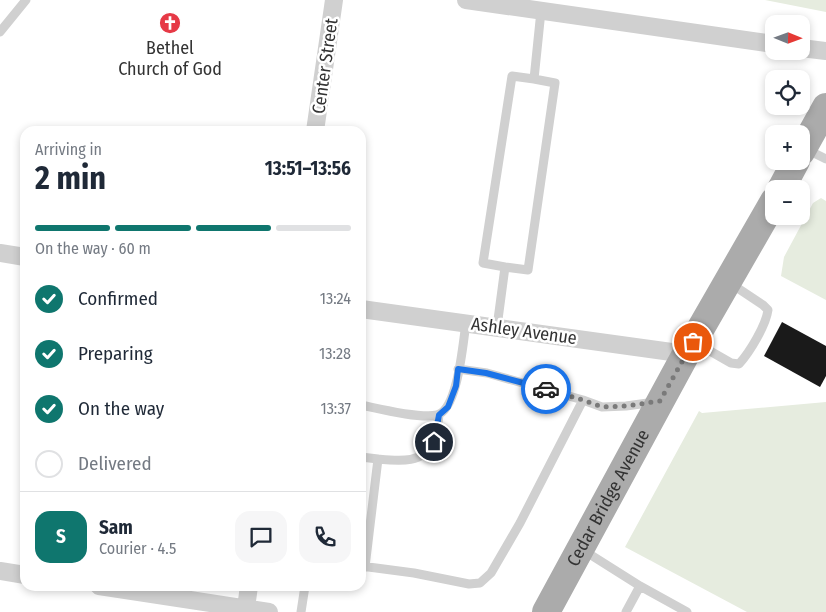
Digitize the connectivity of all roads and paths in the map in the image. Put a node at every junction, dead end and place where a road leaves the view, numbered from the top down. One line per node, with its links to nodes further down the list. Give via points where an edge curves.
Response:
1 (26, 0): 5 (lane)
2 (334, 0): 11 (street, Center Street)
3 (466, 0): 4 (street)
4 (541, 11): 6 (street); 9 (lane)
5 (0, 32)
6 (765, 43)
7 (810, 49): 8 (street)
8 (826, 51)
9 (534, 79): 18 (lane, via 512,76 483,263); 18 (lane, via 555,82 528,270)
10 (826, 107): 12 (main road)
11 (316, 126)
12 (810, 147)
13 (796, 170): 14 (main road)
14 (788, 180)
15 (765, 217): 19 (main road, Cedar Bridge Avenue)
16 (0, 253): 17 (street)
17 (20, 256)
18 (505, 267): 22 (lane)
19 (728, 282): 23 (main road, Cedar Bridge Avenue); 23 (lane, via 768,310 767,318 745,358 739,364 731,363)
20 (366, 310): 21 (street, Ashley Avenue)
21 (466, 323): 22 (street, Ashley Avenue); 24 (lane)
22 (497, 327): 23 (street, Ashley Avenue)
23 (690, 348): 26 (main road, Cedar Bridge Avenue)
24 (458, 369): 25 (lane, via 486,373); 28 (lane, via 448,407)
25 (583, 400): 26 (lane, via 602,407); 33 (lane, via 520,524 491,573 480,583 469,584)
26 (660, 401): 32 (main road, Cedar Bridge Avenue)
27 (366, 406): 28 (lane, via 426,416)
28 (439, 415): 30 (lane, via 434,442 424,454 404,462)
29 (366, 458): 30 (lane)
30 (378, 459): 31 (lane)
31 (366, 545)
32 (581, 548): 36 (lane); 43 (main road, Cedar Bridge Avenue)
33 (366, 566)
34 (0, 571): 35 (street)
35 (20, 574)
36 (640, 586): 44 (lane); 45 (lane)
37 (132, 591): 40 (street)
38 (248, 591): 40 (street)
39 (304, 591): 42 (lane)
40 (246, 608): 41 (street)
41 (269, 612)
42 (301, 612)
43 (546, 612)
44 (626, 612)
45 (687, 612)

